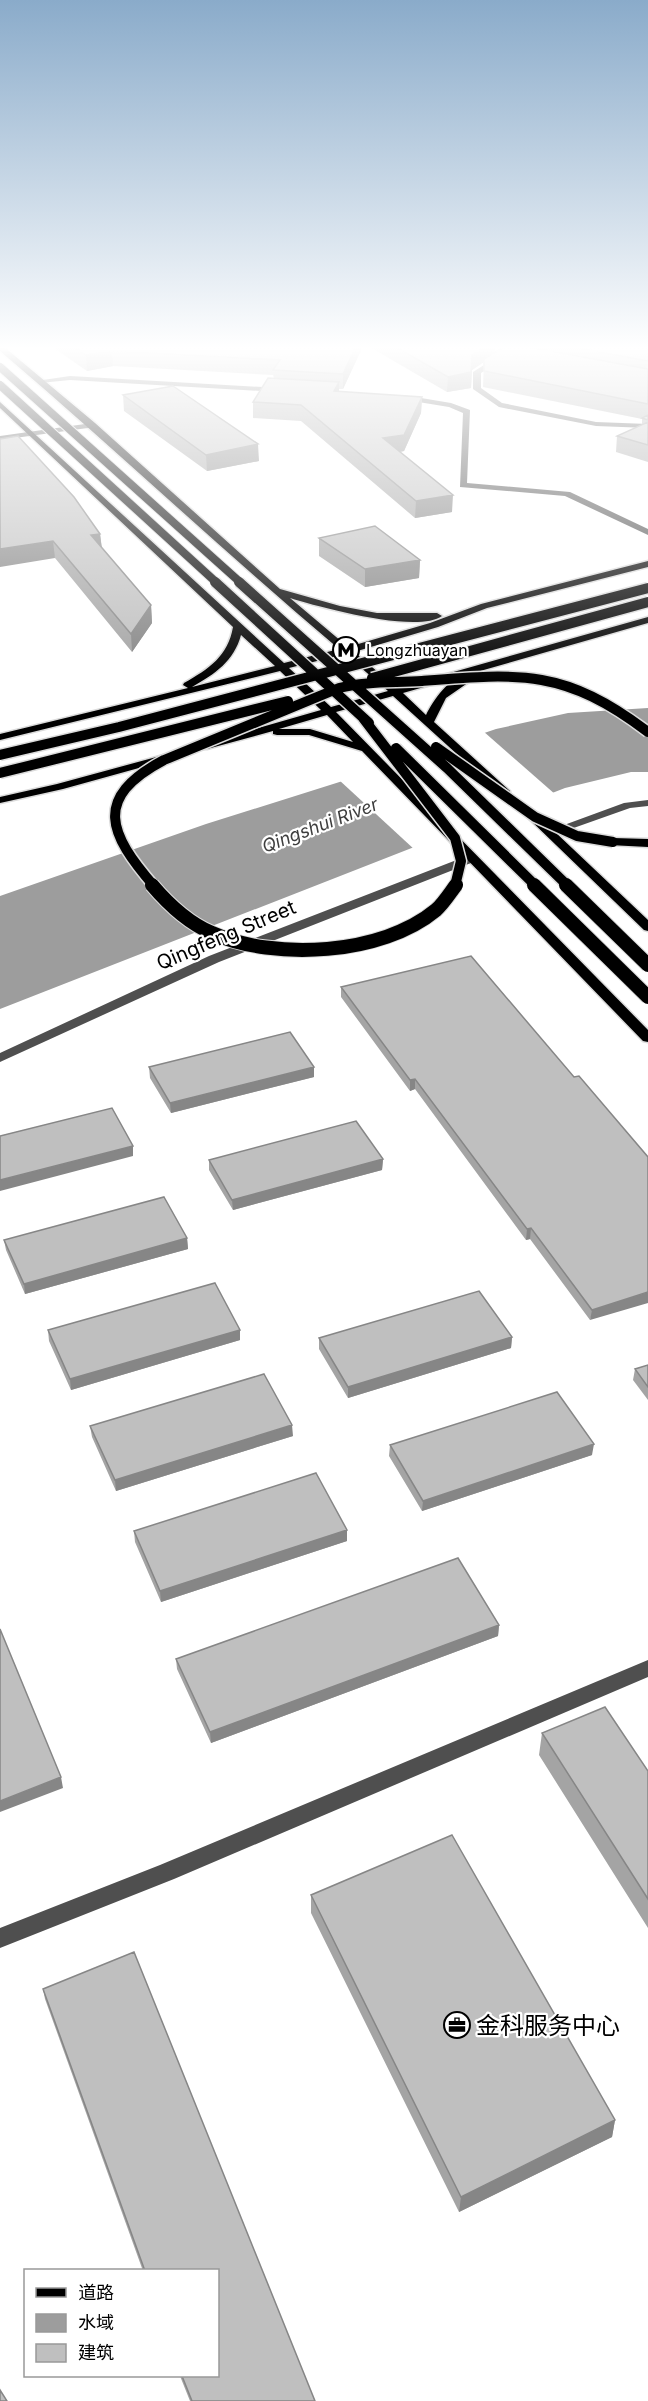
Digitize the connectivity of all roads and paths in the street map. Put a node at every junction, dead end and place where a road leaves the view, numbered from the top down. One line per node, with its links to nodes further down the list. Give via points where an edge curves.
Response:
1 (58, 458): 13 (main road)
2 (80, 458): 22 (main road, bridge)
3 (102, 458): 20 (main road, bridge)
4 (129, 458): 9 (main road)
5 (464, 458): 6 (street, via 463,485 567,494)
6 (648, 531)
7 (648, 564): 11 (main road)
8 (648, 588): 28 (main road, bridge)
9 (275, 590): 11 (main road, via 354,613 387,618 414,619); 14 (main road)
10 (648, 602): 17 (main road, bridge)
11 (484, 606): 14 (main road)
12 (648, 620): 15 (main road)
13 (238, 624): 16 (main road); 19 (main road, via 231,654)
14 (345, 651): 16 (main road); 18 (main road)
15 (523, 656): 18 (main road); 23 (main road, via 451,686 439,697)
16 (279, 666): 19 (main road); 21 (main road)
17 (341, 687): 22 (main road, bridge, via 142,773 127,785 113,815 124,849 168,905 182,916 222,937 247,944 320,949 392,934 417,924 446,902 456,884 462,867 456,836); 25 (main road, bridge, via 469,675 537,677 596,696); 29 (main road, bridge)
18 (394, 691): 21 (main road); 23 (main road)
19 (173, 694): 26 (main road)
20 (385, 711): 33 (main road, bridge, via 535,817 577,836); 36 (main road, bridge)
21 (330, 712): 24 (main road); 27 (main road)
22 (363, 718): 37 (main road, bridge, via 421,770)
23 (428, 723): 32 (main road, bridge)
24 (256, 732): 27 (main road, via 310,732 344,740); 30 (main road)
25 (648, 732)
26 (0, 736)
27 (369, 752): 34 (main road, bridge)
28 (0, 755)
29 (0, 773)
30 (0, 800)
31 (648, 803): 32 (street, via 628,805)
32 (550, 832): 35 (main road)
33 (648, 843)
34 (472, 858): 38 (main road); 39 (street, Qingfeng Street, via 214,959)
35 (648, 927)
36 (648, 965)
37 (648, 997)
38 (648, 1038)
39 (0, 1058)
40 (648, 1668): 41 (street, via 167,1872)
41 (0, 1938)

